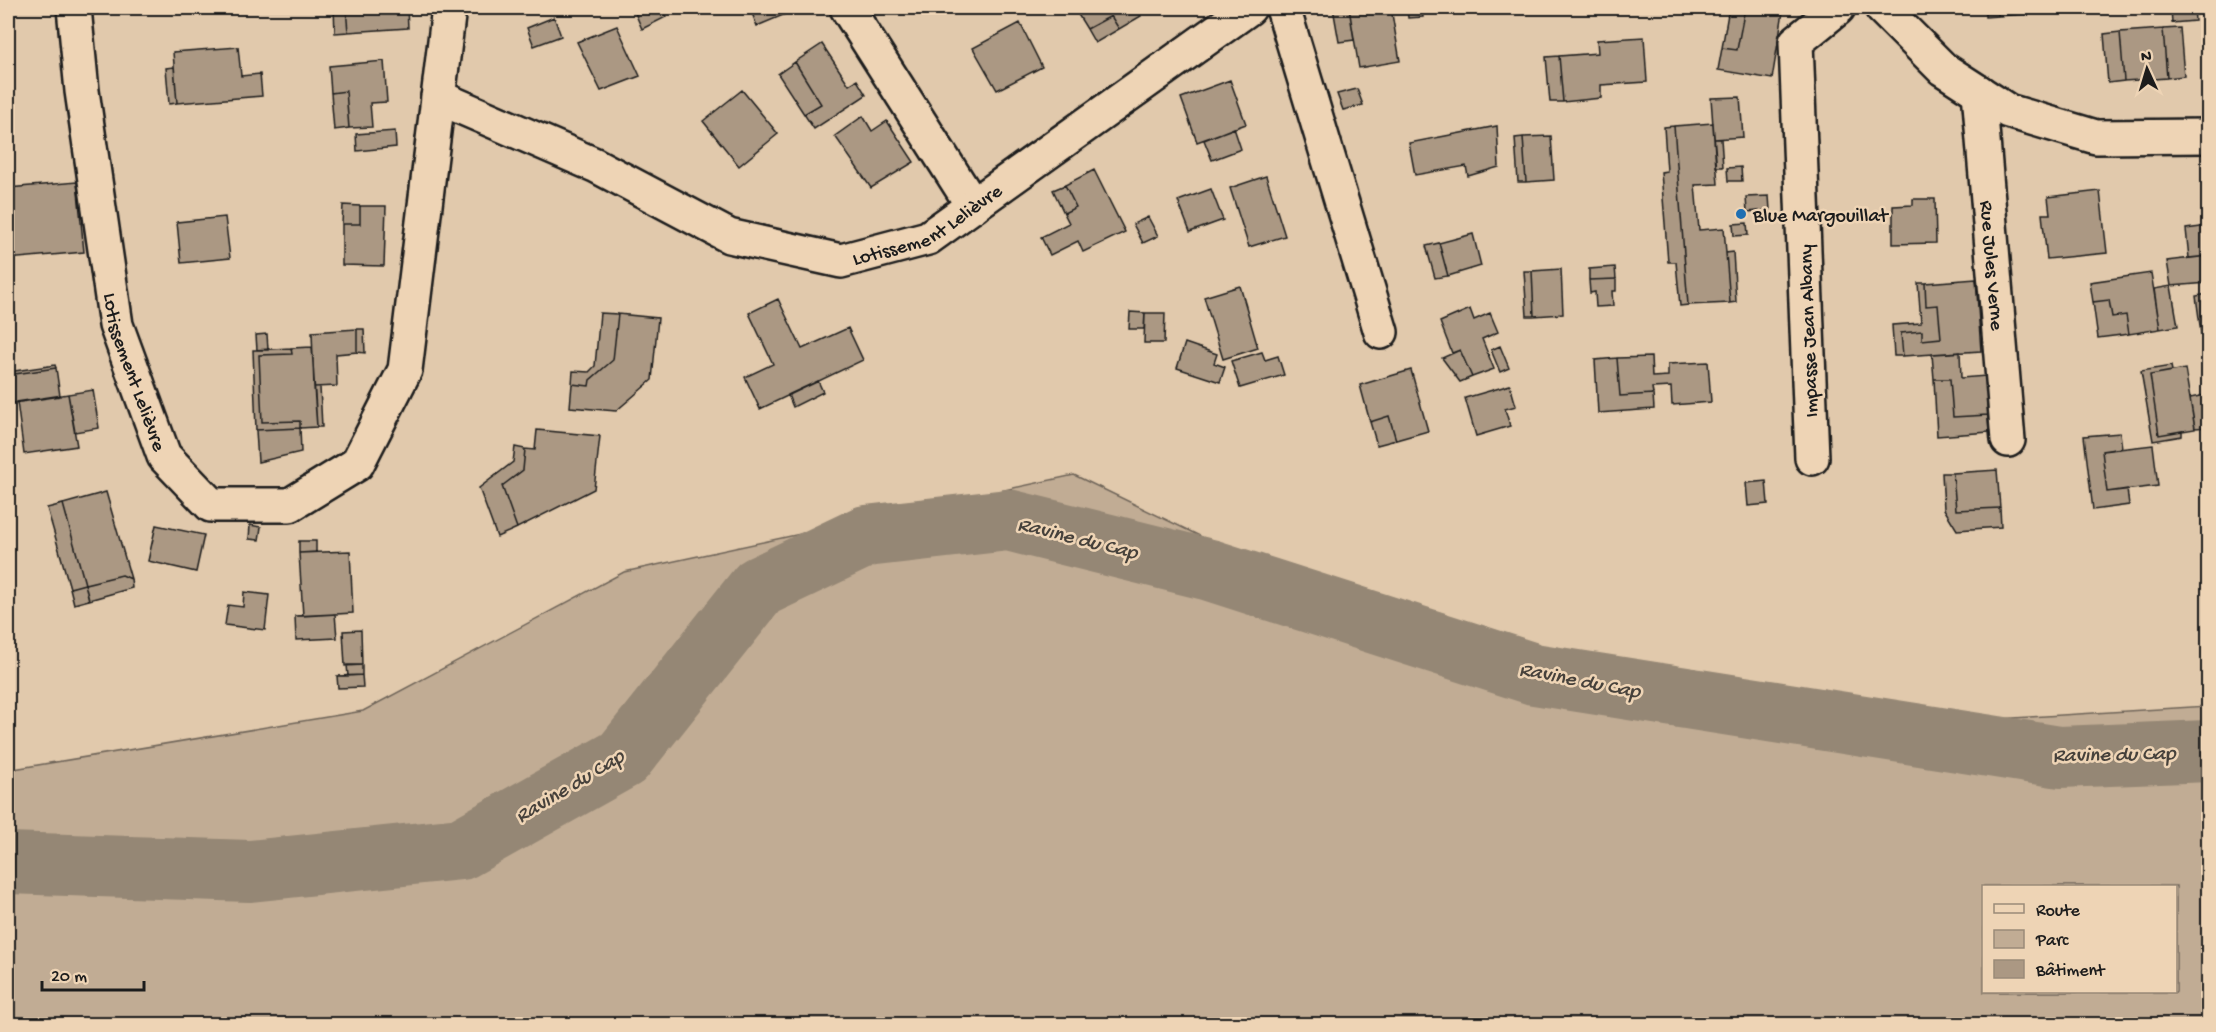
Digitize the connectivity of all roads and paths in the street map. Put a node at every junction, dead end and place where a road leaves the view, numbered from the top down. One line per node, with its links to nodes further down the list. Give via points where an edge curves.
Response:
1 (74, 8): 9 (street, Lotissement Lelièvre, via 116,325 164,456 211,505 290,505 357,464 405,370)
2 (449, 8): 9 (street, Lotissement Lelièvre)
3 (847, 8): 11 (street)
4 (1249, 8): 11 (street, Lotissement Lelièvre)
5 (1283, 8): 12 (street)
6 (1838, 8): 14 (street, Impasse Jean Albany, via 1796,42)
7 (1882, 8): 8 (street, via 1943,69)
8 (1979, 92): 10 (street, via 2008,111 2096,137); 13 (street, Rue Jules Verne)
9 (438, 98): 11 (street, Lotissement Lelièvre, via 595,165 729,236 841,261 928,238)
10 (2208, 135)
11 (973, 206)
12 (1381, 332)
13 (2008, 440)
14 (1812, 458)

